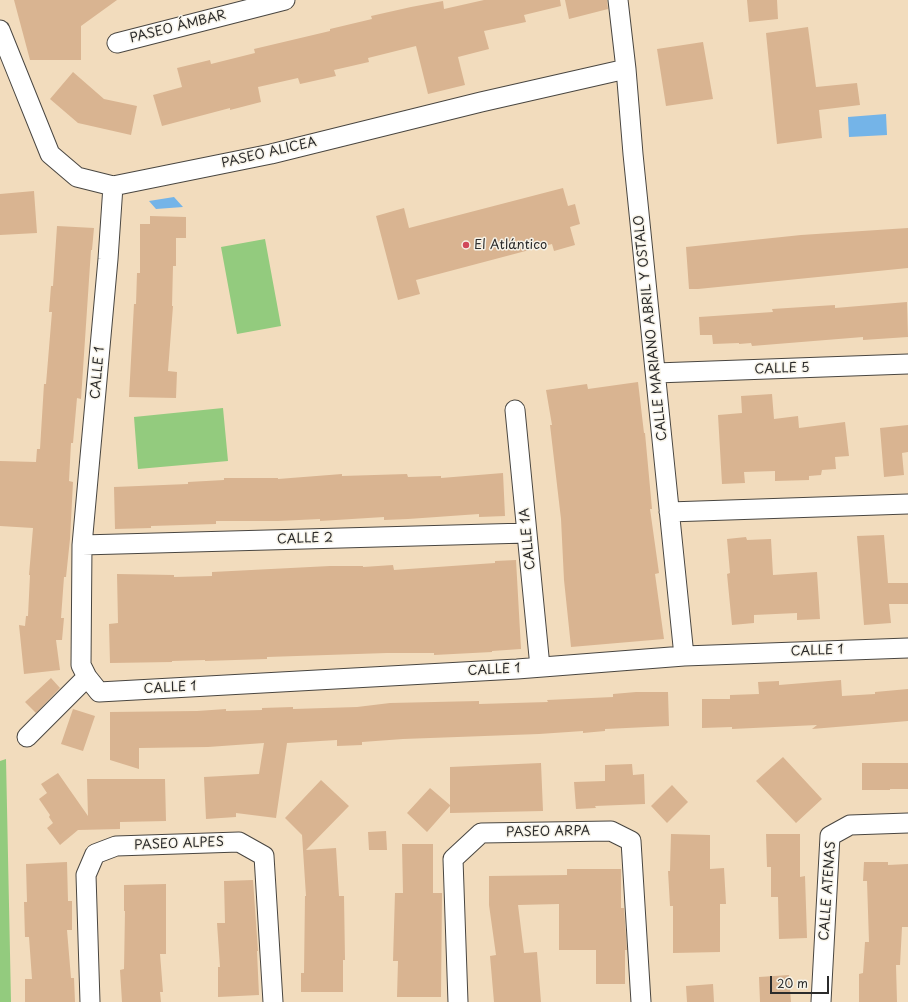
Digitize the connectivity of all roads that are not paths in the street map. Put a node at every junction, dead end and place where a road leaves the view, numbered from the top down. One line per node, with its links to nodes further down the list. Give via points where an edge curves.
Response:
1 (285, 0): 4 (street, PASEO ÁMBAR)
2 (618, 0): 5 (street, CALLE MARIANO ABRIL Y OSTALO)
3 (0, 30): 6 (street, PASEO ALICEA, via 50,154 77,177)
4 (117, 43)
5 (626, 69): 6 (street, PASEO ALICEA, via 265,155); 8 (street, CALLE MARIANO ABRIL Y OSTALO)
6 (113, 186): 13 (street, CALLE 1)
7 (908, 364): 8 (street, CALLE 5)
8 (656, 373): 11 (street, CALLE MARIANO ABRIL Y OSTALO)
9 (515, 410): 12 (street, CALLE 1A)
10 (908, 504): 11 (street)
11 (669, 512): 15 (street, CALLE MARIANO ABRIL Y OSTALO)
12 (527, 533): 13 (street, CALLE 2); 16 (street, CALLE 1A)
13 (82, 546): 17 (street, CALLE 1, via 81,665)
14 (908, 648): 15 (street, CALLE 1)
15 (684, 656): 16 (street, CALLE 1)
16 (540, 667): 17 (street, CALLE 1, via 99,692)
17 (87, 677): 18 (street)
18 (27, 737)
19 (908, 823): 24 (street, CALLE ATENAS, via 850,825 830,836)
20 (90, 1002): 21 (street, PASEO ALPES, via 86,875 95,854 116,846 239,842 264,856)
21 (273, 1002)
22 (458, 1002): 23 (street, PASEO ARPA, via 453,859 481,834 611,831 631,841)
23 (641, 1002)
24 (821, 1002)

